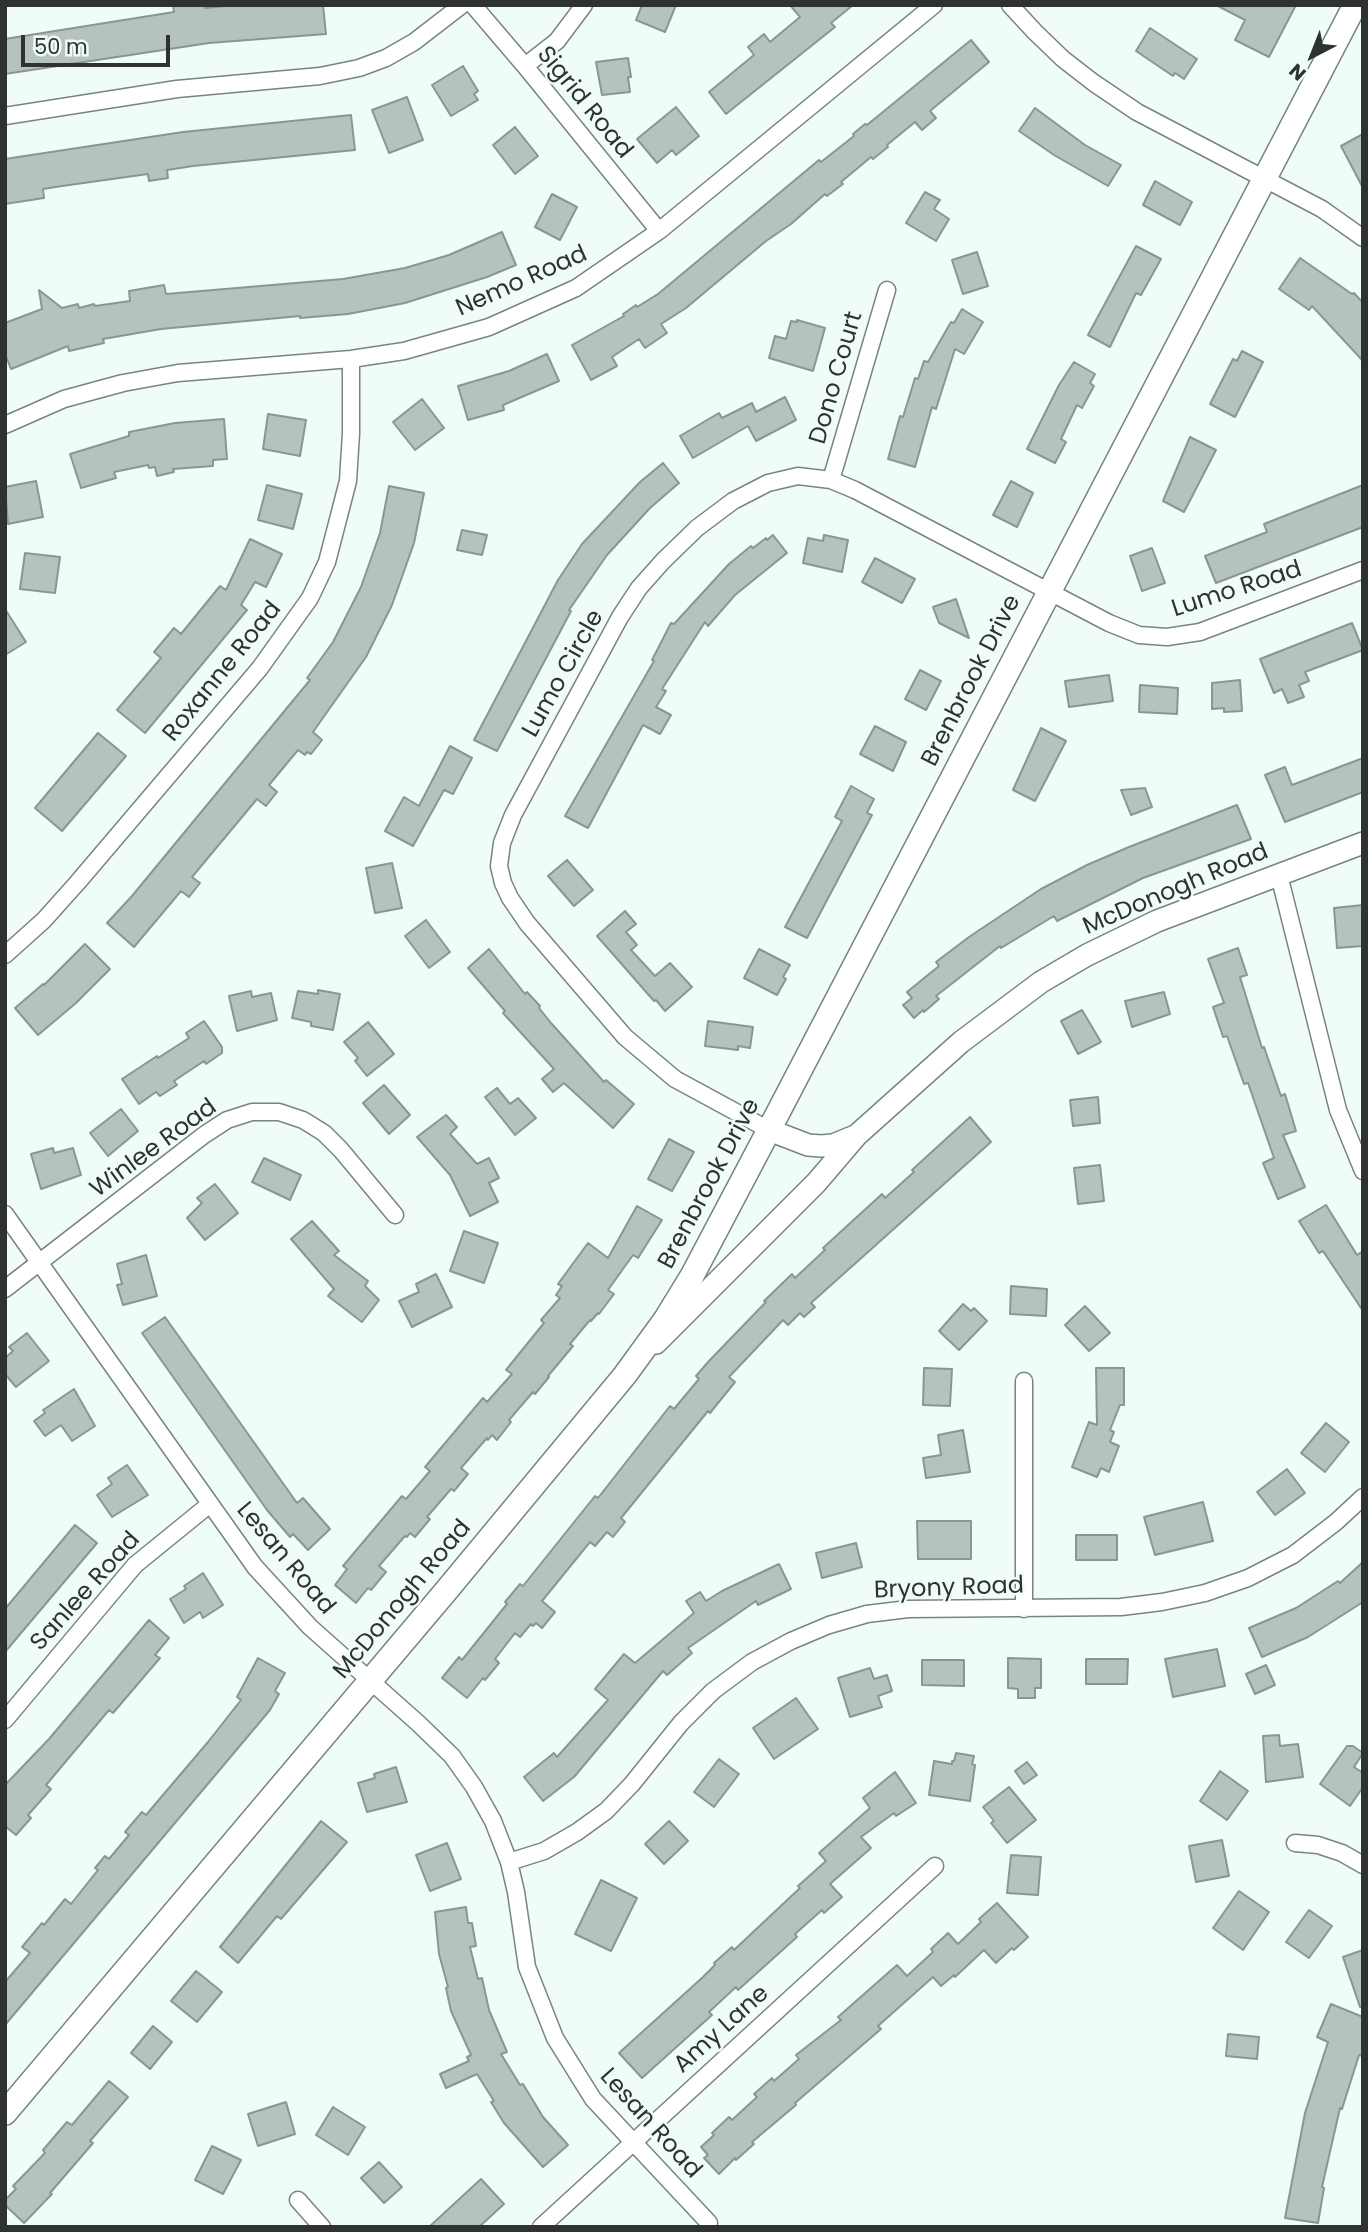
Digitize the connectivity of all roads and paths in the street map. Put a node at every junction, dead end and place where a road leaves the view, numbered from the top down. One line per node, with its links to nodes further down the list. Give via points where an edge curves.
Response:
1 (462, 5): 8 (street, via 414,42 359,68 177,89)
2 (473, 5): 7 (street, Sigrid Road)
3 (584, 5): 7 (street, via 557,40)
4 (934, 5): 10 (street, Nemo Road)
5 (1010, 5): 9 (street, via 1094,83 1137,111)
6 (1355, 5): 9 (main road, Brenbrook Drive)
7 (525, 66): 10 (street, Sigrid Road)
8 (5, 116)
9 (1265, 177): 11 (street); 17 (main road, Brenbrook Drive)
10 (659, 231): 13 (street, Nemo Road, via 576,288 489,327 404,351)
11 (1363, 238)
12 (887, 290): 15 (street, Dono Court)
13 (351, 359): 14 (street, Nemo Road, via 178,373 123,383 64,400); 20 (street, Roxanne Road, via 348,481 327,562 310,598 260,668 78,882)
14 (5, 425)
15 (831, 480): 17 (street, Lumo Circle); 21 (street, Lumo Circle, via 798,476 733,501 697,528 655,570 621,617 513,815 499,866 510,898 527,923 625,1037 676,1079)
16 (1363, 570): 17 (street, Lumo Road, via 1200,632 1167,637 1139,635)
17 (1049, 591): 21 (main road, Brenbrook Drive)
18 (1363, 843): 19 (street, McDonogh Road)
19 (1279, 875): 22 (street, McDonogh Road, via 1157,921 1041,982 961,1042); 23 (street, via 1338,1111)
20 (5, 955)
21 (769, 1130): 22 (street, McDonogh Road, via 821,1146); 28 (main road, Brenbrook Drive, via 692,1276)
22 (857, 1135): 28 (street, McDonogh Road, via 816,1183)
23 (1363, 1171)
24 (5, 1214): 26 (street, Lesan Road)
25 (395, 1215): 26 (street, Winlee Road, via 324,1133 279,1112 252,1112 227,1120 204,1135)
26 (40, 1262): 27 (street, Winlee Road); 31 (street, Lesan Road)
27 (5, 1290)
28 (625, 1375): 33 (main road, McDonogh Road)
29 (1024, 1381): 32 (street)
30 (1363, 1497): 32 (street, Bryony Road, via 1293,1555 1205,1593 1121,1607)
31 (210, 1504): 33 (street, Lesan Road, via 279,1596); 34 (street, Sanlee Road, via 135,1565)
32 (1024, 1609): 36 (street, Bryony Road, via 908,1609 867,1614 791,1641 713,1691 606,1811 544,1851)
33 (369, 1681): 36 (street, Lesan Road, via 452,1756 493,1821); 39 (main road, McDonogh Road)
34 (5, 1720)
35 (1295, 1843): 37 (street, via 1318,1845)
36 (509, 1862): 40 (street, Lesan Road, via 527,1967 555,2038 593,2099)
37 (1363, 1865)
38 (935, 1866): 40 (street, Amy Lane)
39 (5, 2113)
40 (632, 2143): 42 (street, Lesan Road); 44 (street, Amy Lane)
41 (298, 2200): 43 (street)
42 (709, 2223)
43 (322, 2227)
44 (541, 2227)

